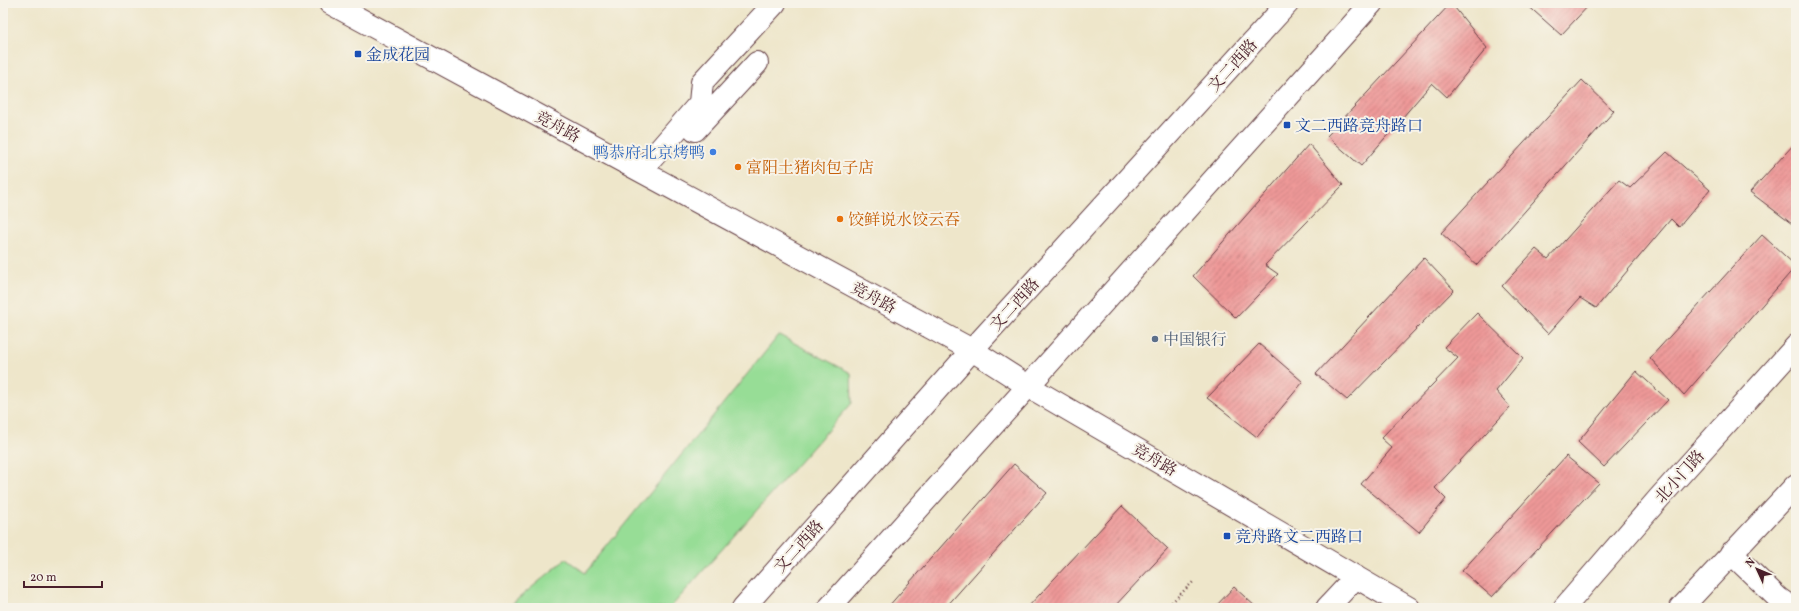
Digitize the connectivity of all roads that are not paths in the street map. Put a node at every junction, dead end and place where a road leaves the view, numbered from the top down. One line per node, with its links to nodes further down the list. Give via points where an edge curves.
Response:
1 (330, 3): 6 (main road, 竞舟路)
2 (775, 3): 6 (main road, via 702,82 700,103)
3 (1288, 3): 8 (main road, 文二西路)
4 (1372, 3): 9 (main road)
5 (757, 63): 6 (main road)
6 (647, 174): 8 (main road, 竞舟路)
7 (1796, 346): 17 (main road, 北小门路)
8 (972, 350): 9 (main road, 竞舟路); 13 (main road, 文二西路)
9 (1028, 386): 12 (main road, 竞舟路); 14 (main road)
10 (1796, 485): 11 (main road)
11 (1731, 554): 18 (main road); 19 (main road)
12 (1356, 577): 15 (main road); 16 (main road, 竞舟路)
13 (743, 608)
14 (829, 608)
15 (1327, 608)
16 (1409, 608)
17 (1564, 608)
18 (1681, 608)
19 (1792, 608)

